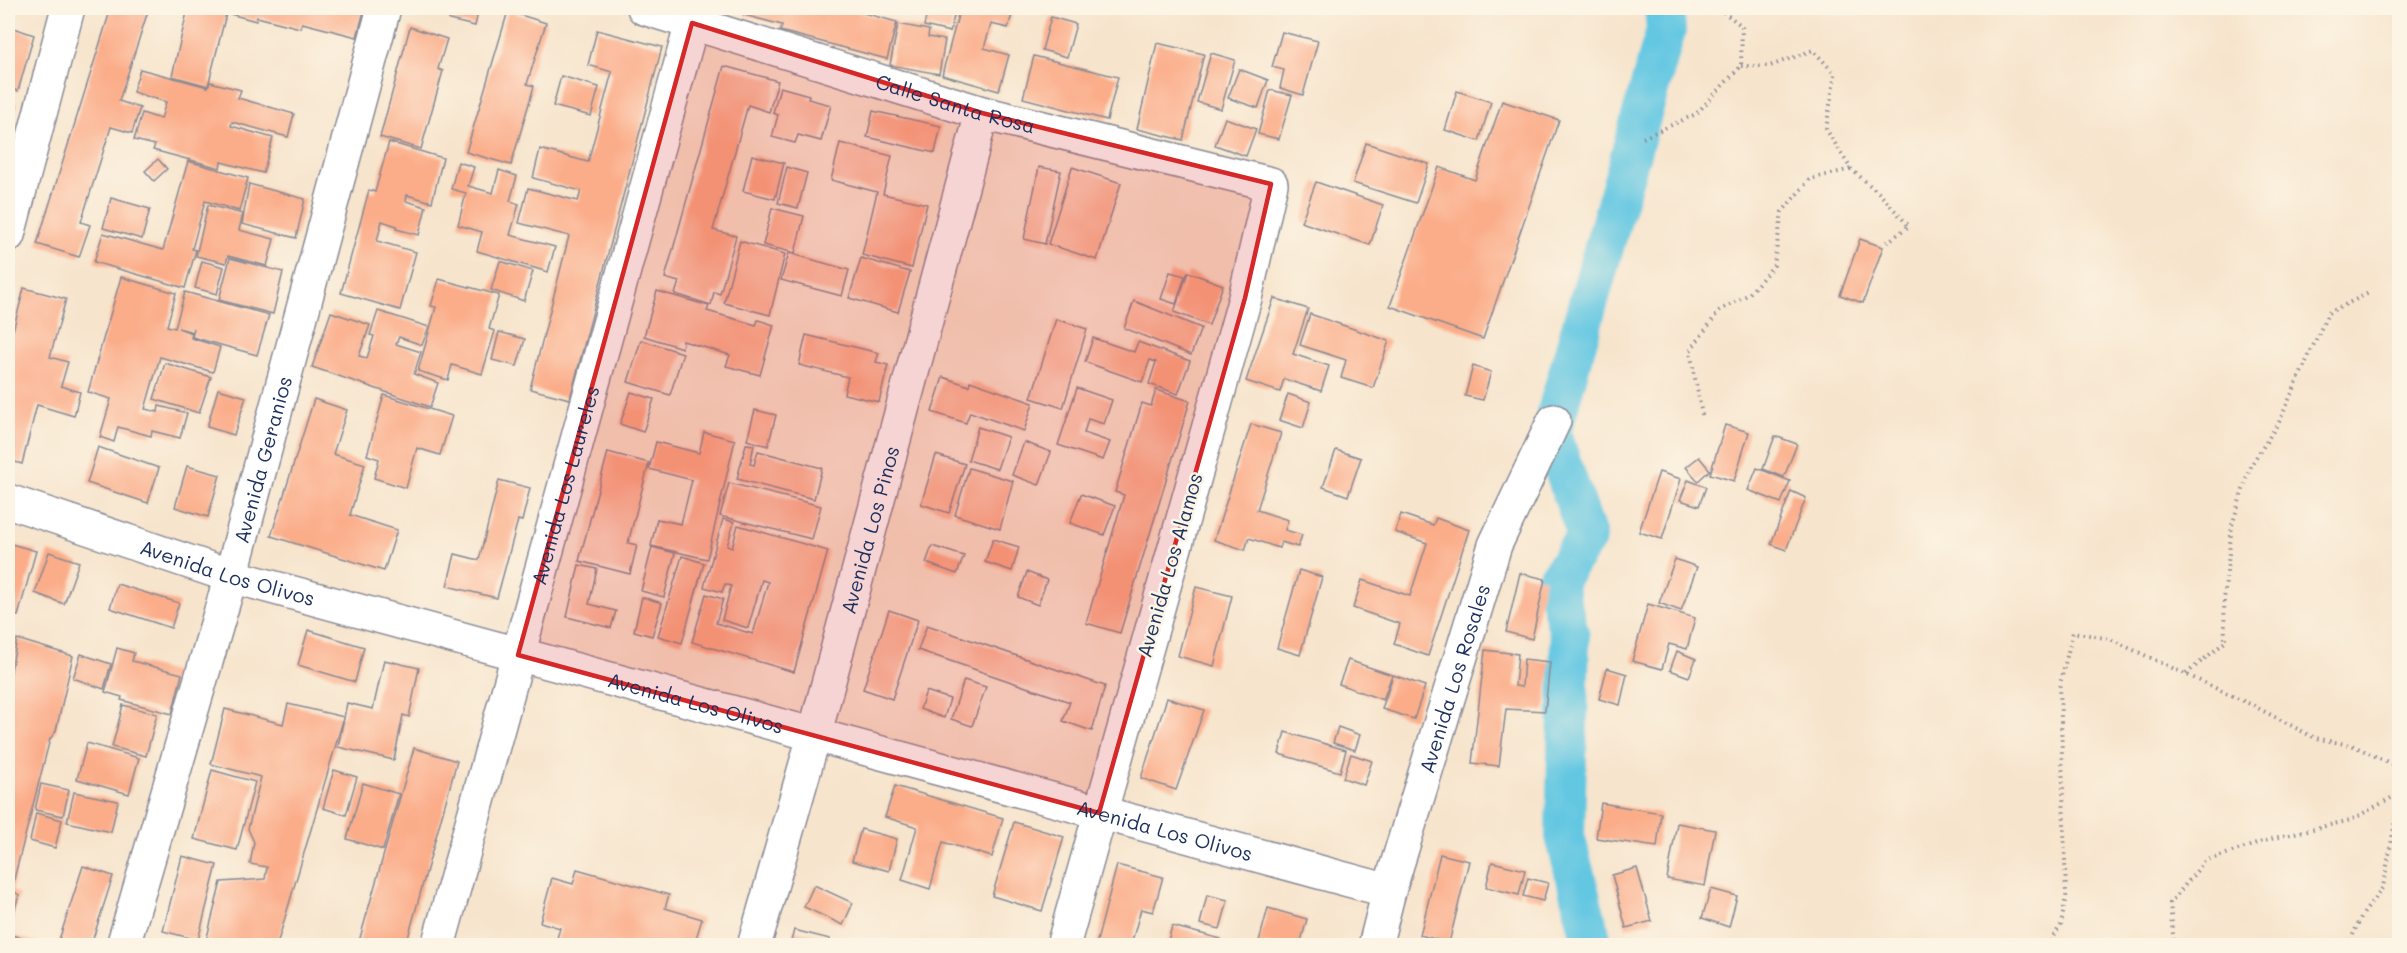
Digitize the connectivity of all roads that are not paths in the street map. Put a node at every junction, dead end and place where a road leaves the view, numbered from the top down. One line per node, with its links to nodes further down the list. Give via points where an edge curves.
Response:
1 (68, 8): 7 (street)
2 (384, 8): 10 (street, Avenida Geranios)
3 (644, 8): 4 (street, Calle Santa Rosa)
4 (692, 23): 5 (street, Calle Santa Rosa); 11 (street, Avenida Los Laureles)
5 (982, 113): 6 (street, Calle Santa Rosa); 12 (street, Avenida Los Pinos)
6 (1272, 184): 13 (street, Avenida Los Alamos, via 1242,309)
7 (8, 234)
8 (1554, 421): 14 (street, Avenida Los Rosales, via 1496,545)
9 (8, 501): 10 (street, Avenida Los Olivos)
10 (231, 576): 11 (street, Avenida Los Olivos); 15 (street, Avenida Geranios)
11 (518, 655): 12 (street, Avenida Los Olivos); 16 (street, Avenida Los Laureles)
12 (814, 736): 13 (street, Avenida Los Olivos); 17 (street, Avenida Los Pinos)
13 (1099, 813): 14 (street, Avenida Los Olivos); 18 (street, Avenida Los Alamos)
14 (1389, 891): 19 (street, Avenida Los Rosales)
15 (123, 945)
16 (438, 945)
17 (754, 945)
18 (1063, 945)
19 (1375, 945)

